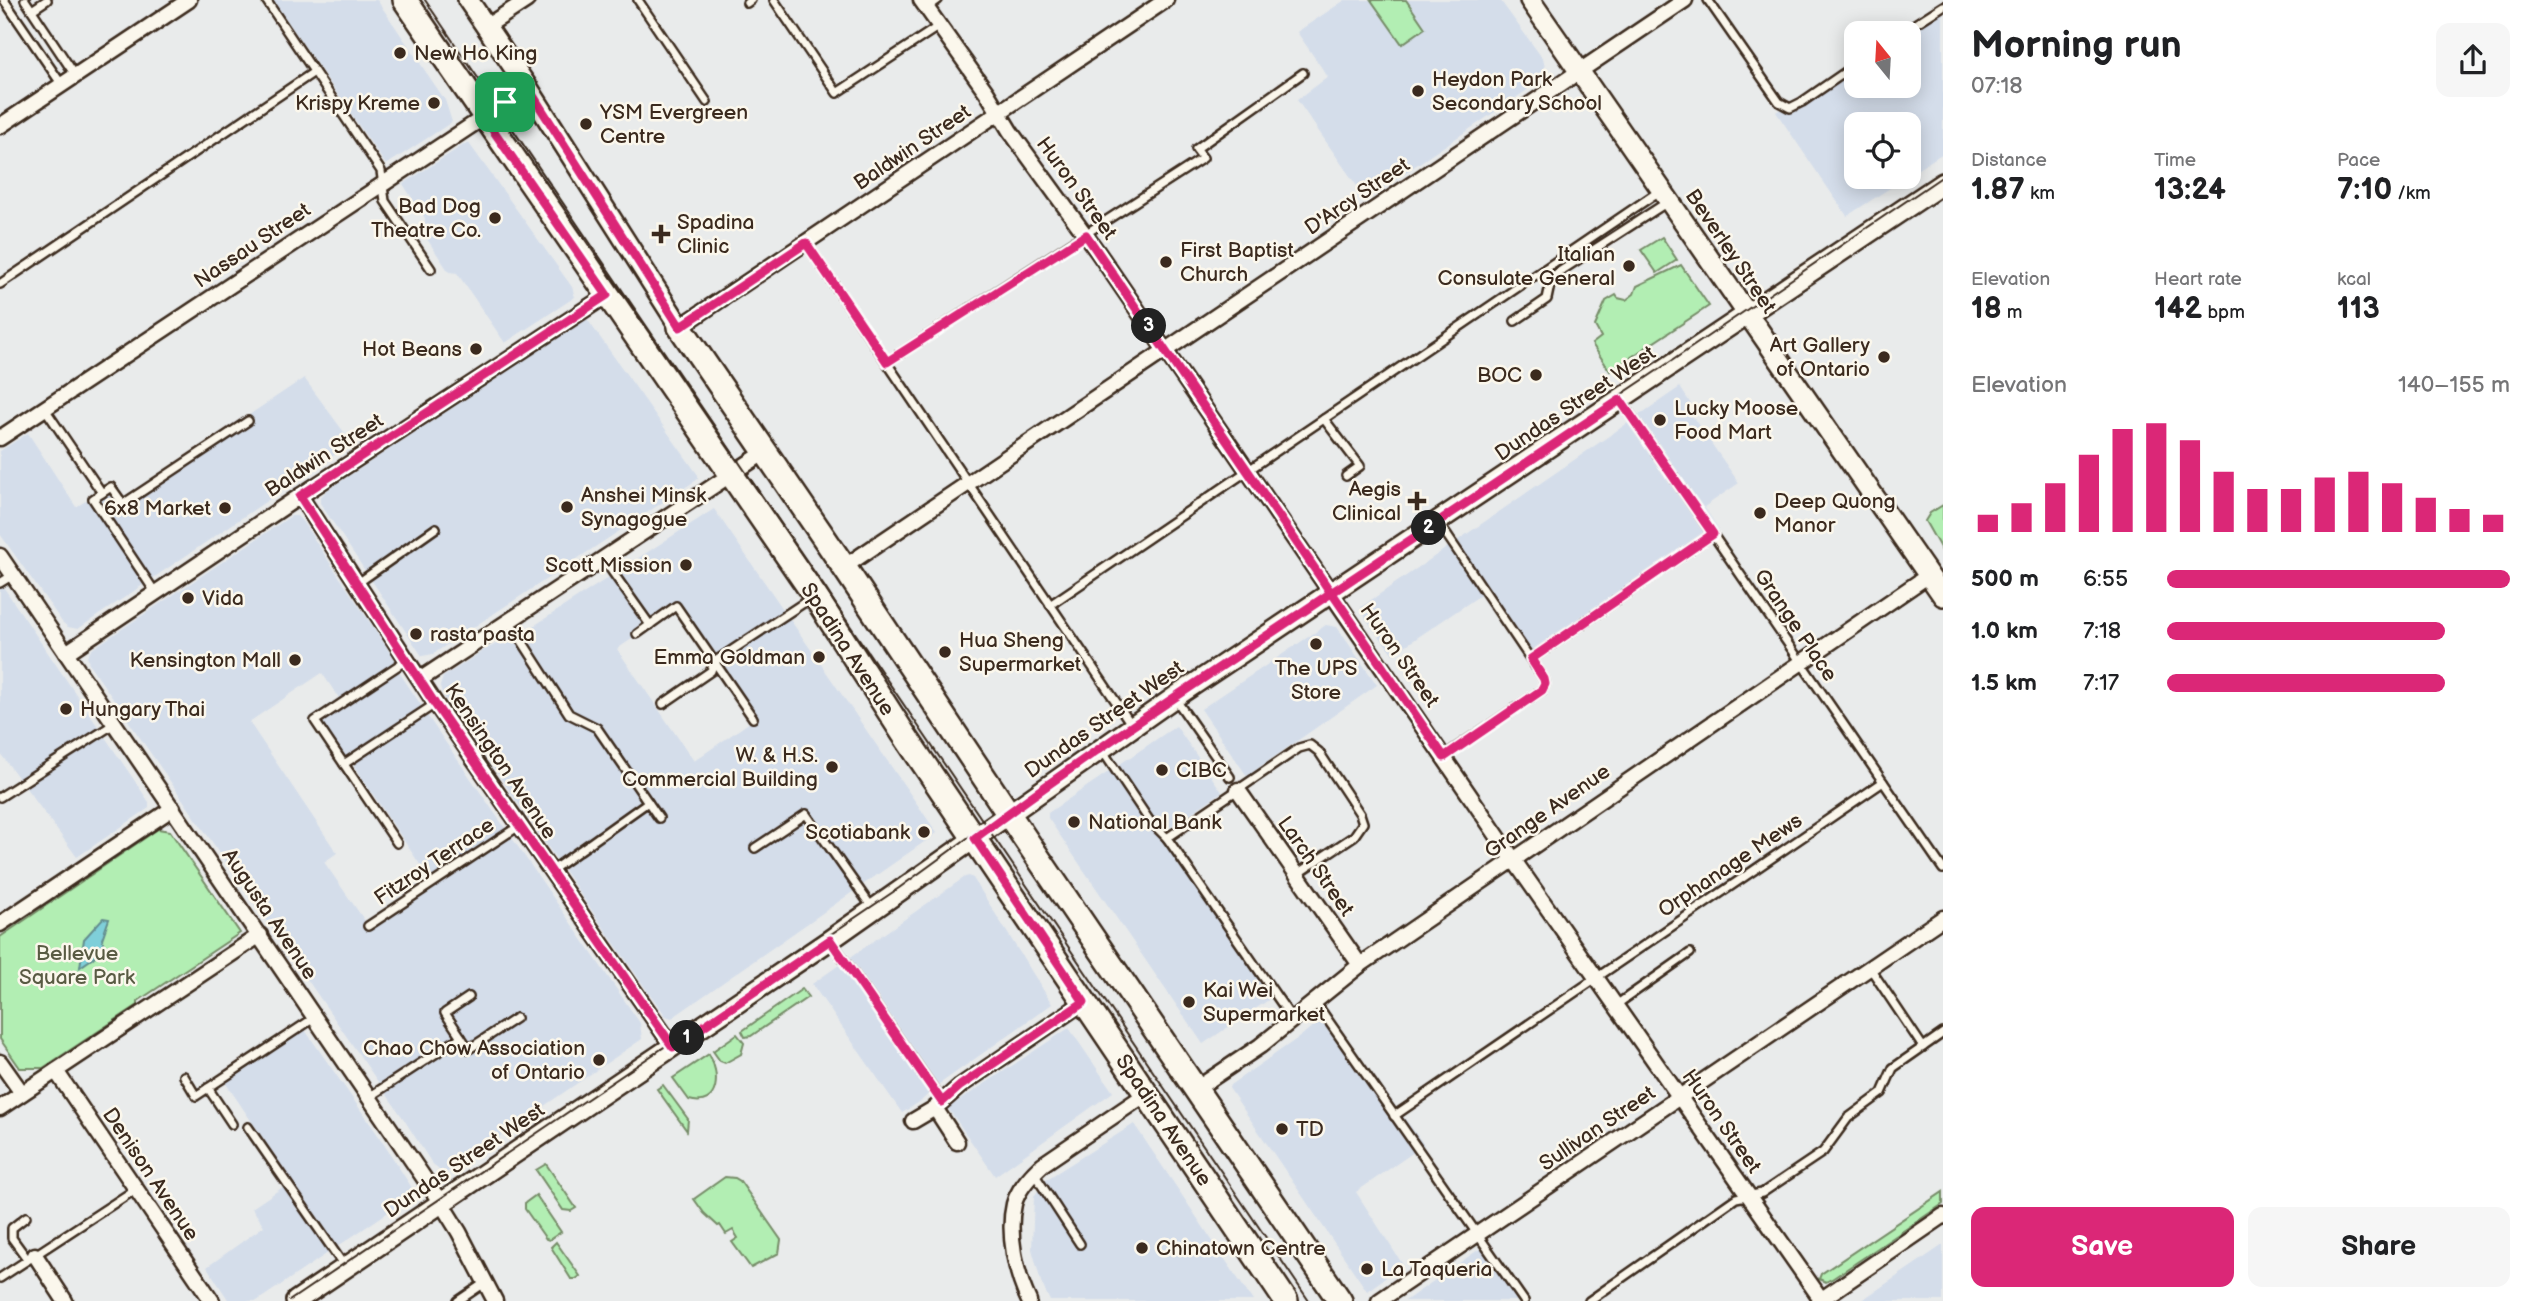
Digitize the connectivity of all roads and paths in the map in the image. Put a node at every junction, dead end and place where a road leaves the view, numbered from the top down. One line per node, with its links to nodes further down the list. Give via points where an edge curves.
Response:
1 (4, 0): 26 (lane)
2 (25, 0): 17 (lane)
3 (47, 0): 17 (lane)
4 (189, 0): 25 (street)
5 (266, 0): 21 (lane)
6 (405, 0): 30 (main road, Spadina Avenue)
7 (468, 0): 19 (main road, Spadina Avenue)
8 (527, 0): 19 (street)
9 (638, 0): 28 (lane)
10 (774, 0): 20 (lane, via 837,93)
11 (1166, 0): 29 (street, Baldwin Street)
12 (1530, 0): 22 (main road, Beverley Street)
13 (1685, 0): 22 (street, D'Arcy Street)
14 (1707, 0): 24 (lane, via 1779,102 1790,108)
15 (928, 3): 20 (street, Huron Street)
16 (1943, 6): 18 (lane)
17 (32, 10): 25 (lane)
18 (1920, 21)
19 (487, 26): 27 (main road, Spadina Avenue)
20 (940, 26): 29 (street, Huron Street)
21 (314, 72): 32 (lane, via 381,171); 38 (lane)
22 (1580, 72): 34 (main road, Beverley Street); 43 (street, D'Arcy Street)
23 (1303, 73): 35 (lane, via 1196,149 1203,158)
24 (1844, 73)
25 (75, 75): 26 (street)
26 (62, 85): 31 (street)
27 (528, 88): 30 (street, Nassau Street); 42 (main road, Spadina Avenue)
28 (707, 102)
29 (998, 113): 35 (street, Huron Street); 36 (street, Baldwin Street)
30 (484, 117): 32 (street, Nassau Street); 39 (main road, Spadina Avenue)
31 (0, 126)
32 (383, 183): 37 (lane, via 385,201); 46 (street, Nassau Street)
33 (1943, 183): 40 (main road, Dundas Street West)
34 (1666, 195): 40 (main road, Beverley Street); 41 (lane, via 1556,274 1547,299); 47 (lane)
35 (1086, 235): 43 (street, Huron Street); 44 (lane)
36 (806, 243): 42 (street, Baldwin Street); 44 (lane)
37 (430, 269)
38 (0, 284)
39 (607, 295): 52 (main road, Spadina Avenue); 56 (street, Baldwin Street)
40 (1747, 315): 45 (main road, Dundas Street West); 63 (main road, Beverley Street)
41 (1515, 321)
42 (680, 327): 50 (main road, Spadina Avenue)
43 (1166, 352): 51 (street, Huron Street); 54 (street, D'Arcy Street)
44 (887, 362): 54 (lane)
45 (1620, 400): 57 (main road, Dundas Street West); 59 (lane, Grange Place)
46 (45, 408): 49 (street, Nassau Street); 55 (lane)
47 (1324, 419): 51 (lane); 53 (lane, via 1360,466)
48 (248, 421): 55 (lane, via 123,504 111,487)
49 (0, 438)
50 (765, 452): 52 (street); 62 (main road, Spadina Avenue)
51 (1247, 470): 67 (street, Huron Street); 70 (lane)
52 (730, 475): 61 (street); 68 (main road, Spadina Avenue)
53 (1346, 476)
54 (968, 484): 62 (street, D'Arcy Street); 70 (lane)
55 (102, 493): 66 (lane, via 93,499)
56 (300, 496): 65 (street, Kensington Avenue); 66 (street, Baldwin Street)
57 (1438, 522): 67 (main road, Dundas Street West); 76 (lane)
58 (436, 528): 65 (lane)
59 (1713, 534): 76 (lane); 77 (lane, Grange Place)
60 (0, 556): 64 (street, Augusta Avenue)
61 (604, 559): 71 (street); 72 (lane)
62 (844, 567): 94 (main road, Spadina Avenue)
63 (1929, 575): 69 (main road, Beverley Street); 77 (street, Grange Avenue)
64 (6, 579): 74 (street, Augusta Avenue)
65 (358, 583): 75 (street, Kensington Avenue)
66 (156, 593): 74 (street, Baldwin Street)
67 (1331, 593): 80 (main road, Dundas Street West); 87 (street, Huron Street)
68 (815, 596): 78 (lane); 97 (main road, Spadina Avenue)
69 (1943, 596)
70 (1050, 605): 85 (lane)
71 (509, 621): 79 (street); 92 (lane, via 569,714 597,728)
72 (650, 625): 73 (lane); 78 (lane, via 676,606)
73 (637, 634)
74 (66, 653): 84 (street, Augusta Avenue)
75 (408, 659): 79 (street, Kensington Avenue); 88 (lane, via 315,721)
76 (1531, 659): 87 (lane, via 1544,679 1542,690)
77 (1800, 661): 89 (lane, Grange Place); 101 (street, Grange Avenue)
78 (714, 662): 82 (lane, via 711,671); 83 (lane)
79 (421, 679): 81 (street, Kensington Avenue)
80 (1175, 698): 85 (main road, Dundas Street West); 90 (lane)
81 (435, 704): 88 (lane); 96 (street, Kensington Avenue)
82 (663, 704)
83 (753, 718)
84 (114, 724): 91 (lane); 93 (street, Augusta Avenue)
85 (1132, 727): 86 (main road, Dundas Street West)
86 (1101, 748): 94 (main road, Dundas Street West); 98 (lane, via 1149,820)
87 (1444, 757): 101 (street, Huron Street)
88 (344, 764): 99 (lane)
89 (1883, 782): 102 (lane, Grange Place); 114 (lane, Orphanage Mews)
90 (1234, 783): 98 (lane); 104 (street, Larch Street); 104 (lane, via 1299,748 1310,744 1319,752 1363,823 1354,836)
91 (0, 797)
92 (648, 802): 95 (lane); 103 (lane)
93 (173, 808): 107 (street); 109 (street, Augusta Avenue)
94 (1008, 813): 97 (main road, Dundas Street West); 130 (main road, Spadina Avenue)
95 (659, 818)
96 (519, 826): 103 (street, Kensington Avenue); 108 (lane, Fitzroy Terrace)
97 (975, 838): 105 (main road, Dundas Street West); 116 (main road, Spadina Avenue)
98 (1167, 838): 121 (lane)
99 (397, 843)
100 (755, 848): 105 (lane, via 806,814)
101 (1514, 859): 112 (street, Grange Avenue); 114 (street, Huron Street)
102 (1943, 869)
103 (550, 871): 124 (street, Kensington Avenue)
104 (1297, 874): 112 (street, Larch Street)
105 (873, 910): 110 (main road, Dundas Street West)
106 (1943, 918): 113 (street, Sullivan Street)
107 (0, 925)
108 (368, 926)
109 (260, 935): 120 (street, Augusta Avenue); 127 (street)
110 (830, 940): 124 (main road, Dundas Street West); 135 (lane)
111 (1690, 953): 118 (lane)
112 (1360, 965): 117 (street, Grange Avenue)
113 (1870, 968): 125 (lane); 134 (street, Sullivan Street)
114 (1597, 978): 118 (street, Huron Street); 137 (lane, Orphanage Mews)
115 (469, 997): 123 (lane, via 445,1013)
116 (1084, 1002): 132 (main road, Spadina Avenue); 135 (street)
117 (1316, 1003): 121 (street, Grange Avenue); 137 (lane)
118 (1616, 1005): 134 (street, Huron Street)
119 (516, 1017): 123 (lane, via 469,1049)
120 (315, 1018): 129 (lane); 133 (street, Augusta Avenue)
121 (1293, 1021): 130 (street, Grange Avenue)
122 (1943, 1033): 125 (lane)
123 (461, 1037): 133 (lane)
124 (673, 1047): 145 (main road, Dundas Street West)
125 (1923, 1047): 144 (lane, via 1893,1068 1882,1093 1848,1118 1823,1152 1762,1193)
126 (0, 1062): 131 (street)
127 (56, 1071): 131 (street); 143 (street, Denison Avenue)
128 (184, 1076): 129 (lane, via 196,1096)
129 (208, 1088): 139 (lane)
130 (1196, 1089): 162 (main road, Spadina Avenue)
131 (22, 1093): 136 (street)
132 (1146, 1094): 142 (street); 161 (main road, Spadina Avenue)
133 (369, 1097): 145 (street, Augusta Avenue)
134 (1680, 1097): 144 (street, Huron Street); 148 (street, Sullivan Street)
135 (938, 1105): 138 (street); 141 (street)
136 (0, 1108)
137 (1394, 1116): 148 (lane)
138 (914, 1121)
139 (232, 1124)
140 (248, 1126): 151 (lane)
141 (957, 1142)
142 (1033, 1172): 149 (lane); 160 (street, via 1013,1205 1016,1264)
143 (136, 1189): 150 (lane); 156 (street, Denison Avenue)
144 (1750, 1196): 154 (street, Huron Street); 165 (lane, via 1736,1198)
145 (441, 1203): 151 (main road, Dundas Street West); 153 (street, Augusta Avenue)
146 (1943, 1216): 154 (street)
147 (26, 1217): 150 (lane, via 12,1228 12,1238)
148 (1477, 1234): 163 (street, Sullivan Street); 164 (lane)
149 (1080, 1244)
150 (31, 1257): 152 (lane); 155 (street)
151 (345, 1268): 157 (main road, Dundas Street West)
152 (0, 1278)
153 (486, 1282): 158 (lane); 159 (street, Augusta Avenue)
154 (1820, 1300)
155 (65, 1301)
156 (212, 1301)
157 (296, 1301)
158 (458, 1301)
159 (495, 1301)
160 (1030, 1301)
161 (1286, 1301)
162 (1340, 1301)
163 (1379, 1301)
164 (1524, 1301)
165 (1589, 1301)

